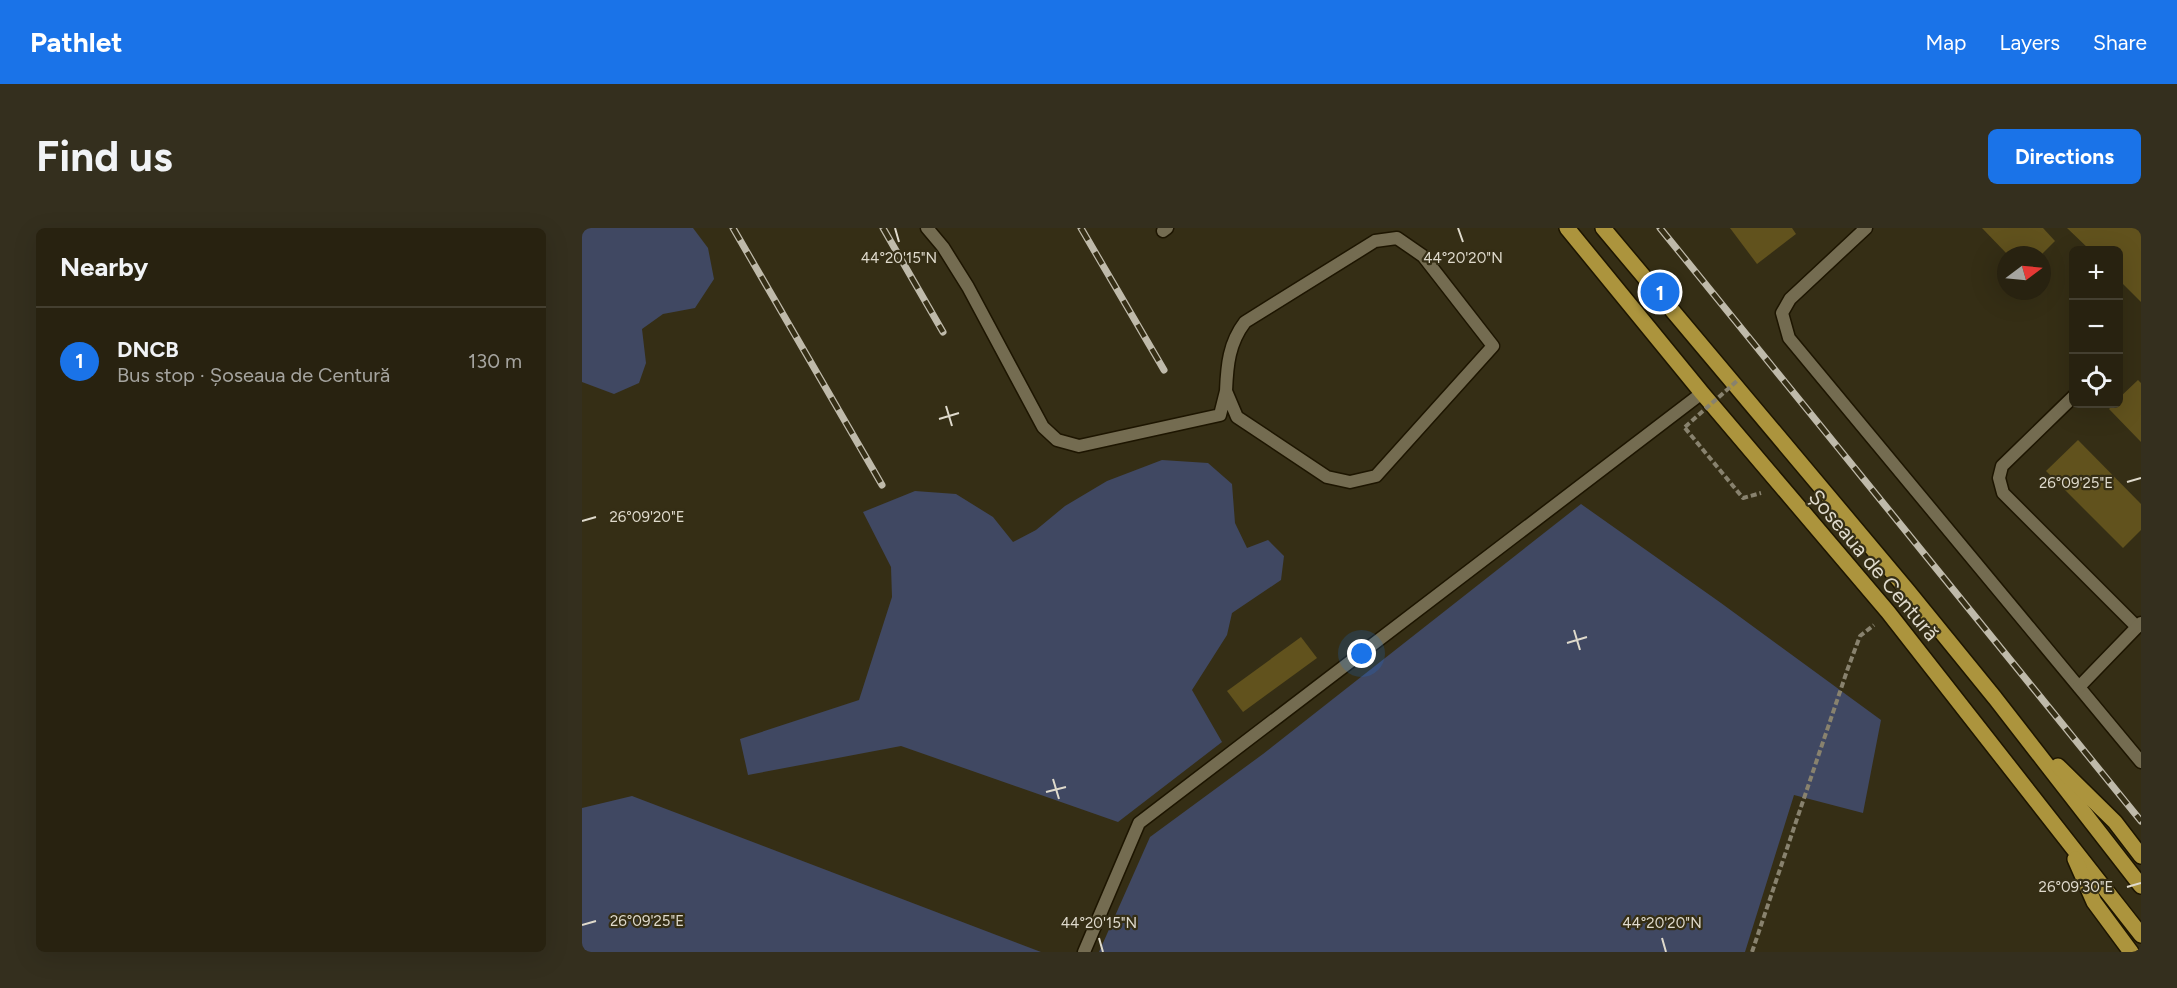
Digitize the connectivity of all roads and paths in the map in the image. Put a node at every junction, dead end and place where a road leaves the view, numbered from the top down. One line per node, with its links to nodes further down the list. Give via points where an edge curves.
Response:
1 (927, 228): 6 (lane, via 968,287 1043,427 1057,440 1079,446 1220,415)
2 (1567, 228): 7 (main road, Șoseaua de Centură)
3 (1603, 228): 13 (main road, Șoseaua de Centură)
4 (1866, 228): 12 (lane, via 1790,299 1782,314 1789,338)
5 (1738, 380): 9 (path, bridge, via 1685,427)
6 (1226, 391): 6 (lane, via 1237,417 1327,477 1350,482 1376,476 1493,345 1423,256 1397,238 1375,241 1245,322 1235,335 1228,359)
7 (1702, 393): 10 (main road, Șoseaua de Centură); 19 (lane, via 1139,823)
8 (2069, 400): 11 (lane, via 2002,466 1999,478 2003,493)
9 (1743, 498)
10 (1888, 612): 15 (main road, Șoseaua de Centură); 20 (path, via 1860,636)
11 (2139, 625): 12 (lane)
12 (2079, 687): 14 (lane)
13 (1995, 698): 16 (main road, via 2026,736 2115,822); 17 (main road, Șoseaua de Centură)
14 (2141, 762)
15 (2066, 837): 18 (main road, Șoseaua de Centură); 21 (main road, via 2094,902)
16 (2141, 856)
17 (2141, 886)
18 (2141, 935)
19 (1084, 952)
20 (1752, 952)
21 (2131, 952)

